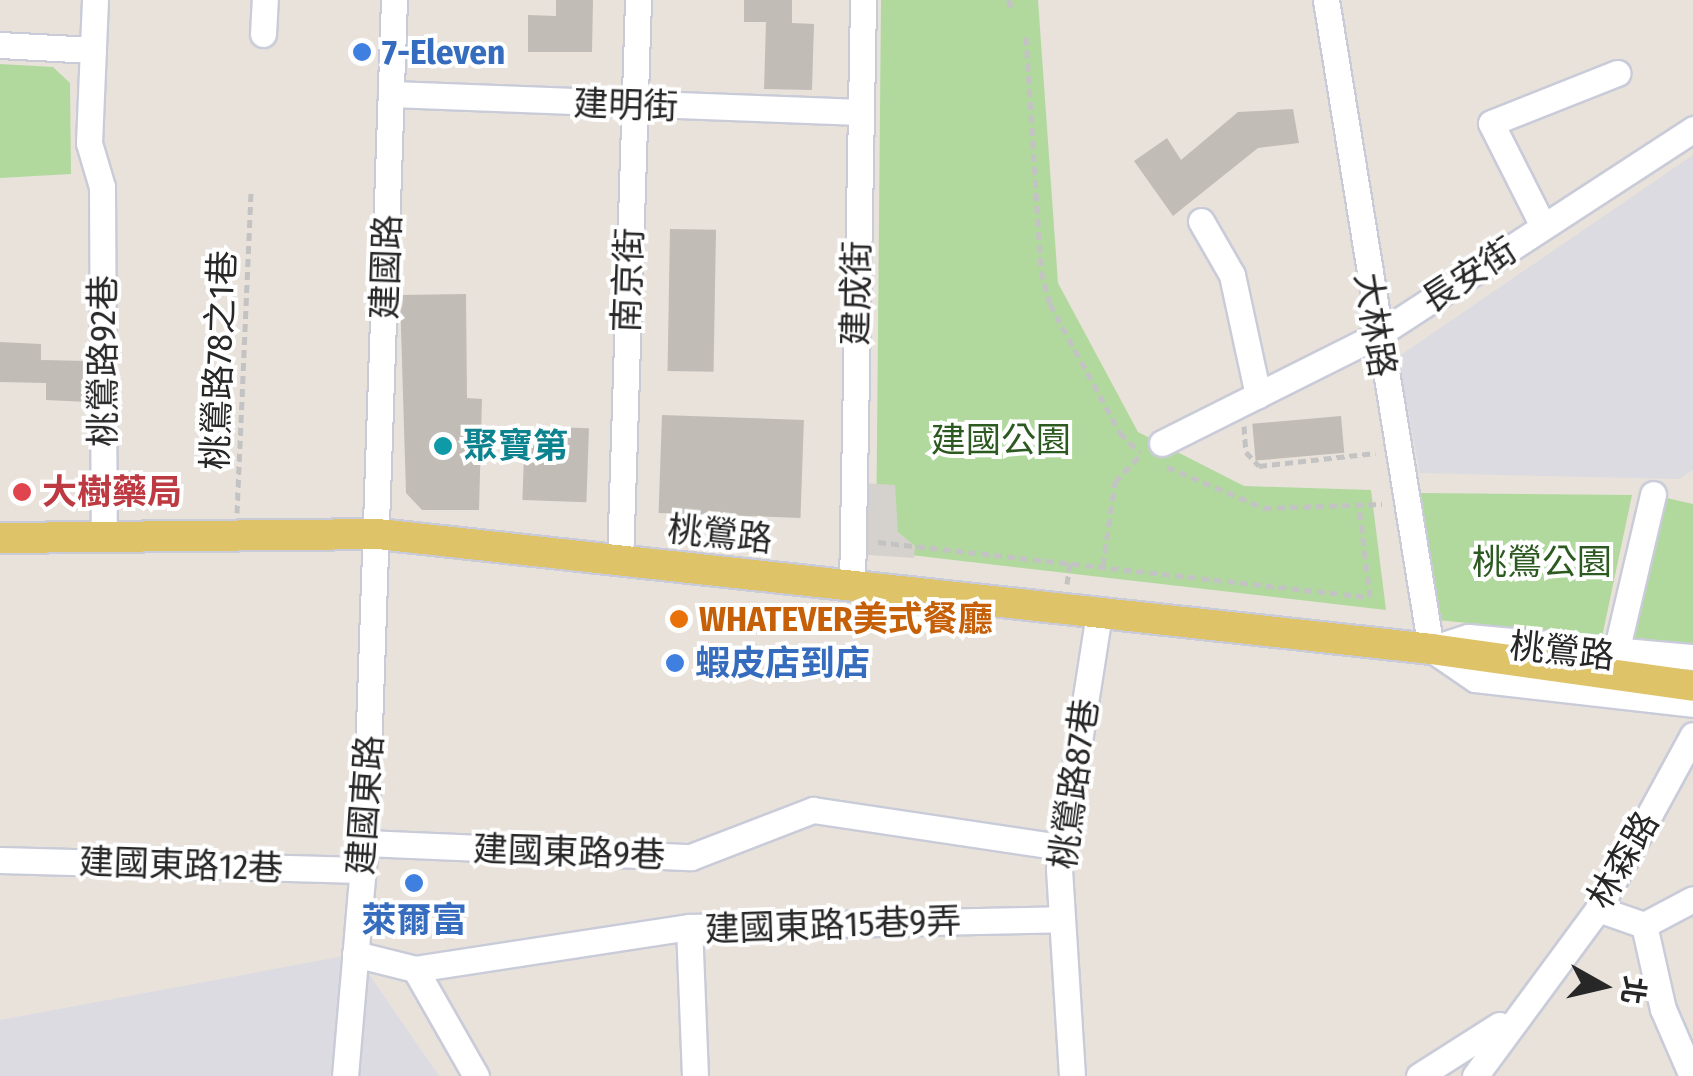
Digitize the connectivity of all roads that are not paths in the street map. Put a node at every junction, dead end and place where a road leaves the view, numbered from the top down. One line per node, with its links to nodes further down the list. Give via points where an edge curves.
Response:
1 (95, 0): 9 (street, 桃鶯路92巷)
2 (265, 0): 7 (street)
3 (394, 0): 11 (street, 建國路)
4 (638, 0): 12 (street, 南京街)
5 (863, 0): 13 (street, 建成街)
6 (1326, 0): 17 (street, 大林路)
7 (263, 34)
8 (0, 45): 9 (street)
9 (93, 50): 22 (street, 桃鶯路92巷, via 89,143 102,187)
10 (1617, 73): 16 (street, via 1491,123)
11 (392, 94): 12 (street, 建明街); 21 (street, 建國路)
12 (636, 107): 13 (street, 建明街); 24 (street, 南京街)
13 (861, 112): 25 (street, 建成街)
14 (1693, 129): 16 (street, 長安街)
15 (1201, 221): 18 (street, via 1237,292)
16 (1543, 226): 17 (street, 長安街)
17 (1376, 336): 18 (street, 長安街); 28 (street, 大林路)
18 (1238, 405): 19 (street, 長安街)
19 (1152, 448)
20 (1654, 494): 27 (street)
21 (378, 534): 22 (main road, 桃鶯路); 24 (main road, 桃鶯路); 33 (street, 建國東路)
22 (104, 536): 23 (main road, 桃鶯路)
23 (0, 538)
24 (620, 561): 25 (main road, 桃鶯路)
25 (852, 586): 26 (main road, 桃鶯路)
26 (1100, 613): 28 (main road, 桃鶯路); 34 (street, 桃鶯路87巷)
27 (1617, 648): 28 (street, 桃鶯路, via 1468,637); 29 (street, 桃鶯路)
28 (1431, 649): 30 (main road, 桃鶯路); 31 (street, 桃鶯路, via 1475,680)
29 (1693, 657)
30 (1693, 686)
31 (1693, 704)
32 (1693, 735): 38 (street, 林森路)
33 (365, 844): 34 (street, 建國東路9巷, via 691,857 813,810); 36 (street, 建國東路)
34 (1062, 846): 39 (street, 桃鶯路87巷)
35 (0, 860): 36 (street, 建國東路12巷)
36 (361, 870): 42 (street, 建國東路)
37 (1693, 899): 40 (street)
38 (1598, 909): 40 (street); 44 (street, 林森路)
39 (1062, 919): 41 (street, 建國東路15巷9弄); 48 (street, 桃鶯路87巷)
40 (1644, 925): 51 (street, via 1663,1009)
41 (689, 927): 43 (street); 47 (street, 建國東路15巷9弄)
42 (355, 954): 43 (street); 45 (street, 建國東路)
43 (416, 969): 46 (street)
44 (1512, 1016): 49 (street); 50 (street, 林森路)
45 (345, 1076)
46 (476, 1076)
47 (696, 1076)
48 (1072, 1076)
49 (1419, 1076)
50 (1474, 1076)
51 (1692, 1076)

